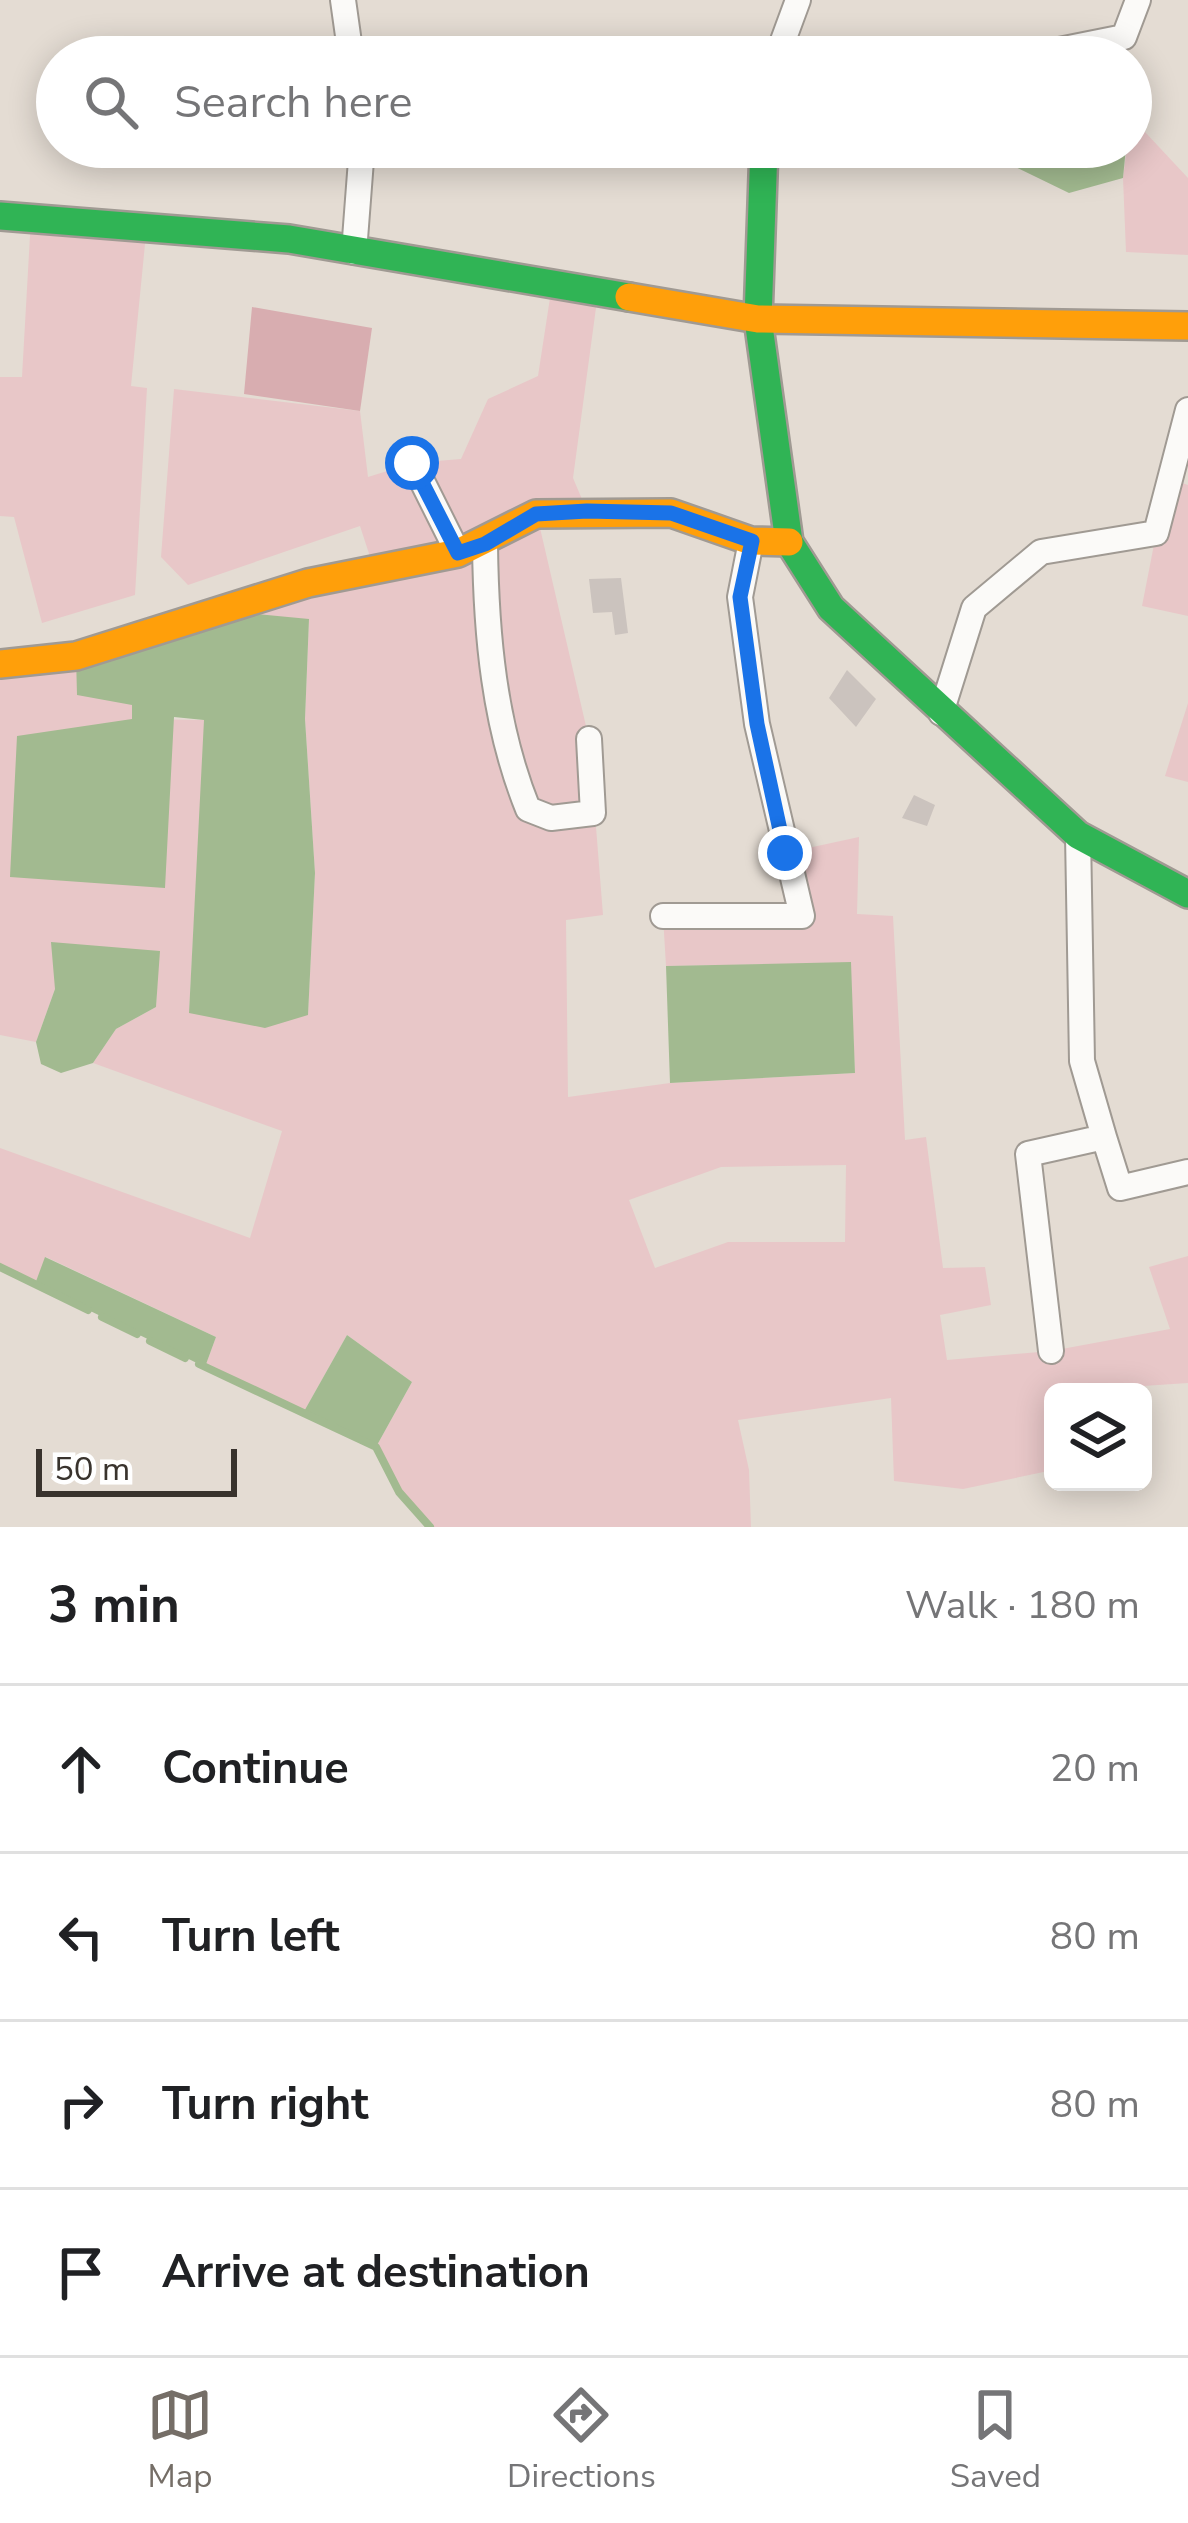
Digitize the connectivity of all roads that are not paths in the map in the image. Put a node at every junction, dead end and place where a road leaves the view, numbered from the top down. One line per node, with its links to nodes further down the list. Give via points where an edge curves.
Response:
1 (344, 0): 4 (street)
2 (798, 0): 5 (street)
3 (1138, 0): 6 (street)
4 (348, 36)
5 (785, 36)
6 (1124, 36)
7 (360, 168): 10 (street)
8 (766, 168): 11 (street)
9 (0, 216): 10 (street, via 147,224)
10 (354, 252): 11 (street)
11 (758, 320): 12 (street); 16 (street)
12 (1188, 326)
13 (1188, 410): 20 (street, via 1156,533 1041,552 974,608)
14 (412, 463): 18 (street)
15 (752, 541): 16 (street); 17 (street, via 671,513 587,511 536,514); 24 (street, via 740,597 757,724 802,916)
16 (789, 542): 20 (street, via 831,608)
17 (485, 544): 18 (street); 21 (street, via 486,615 506,754 528,808 551,818 593,813)
18 (458, 553): 19 (street, via 308,583 76,656)
19 (0, 664)
20 (941, 712): 22 (street)
21 (589, 739)
22 (1078, 835): 23 (street); 25 (street, via 1082,1061)
23 (1188, 894)
24 (664, 916)
25 (1104, 1137): 26 (street, via 1120,1188); 27 (street, via 1028,1154)
26 (1188, 1172)
27 (1051, 1351)

